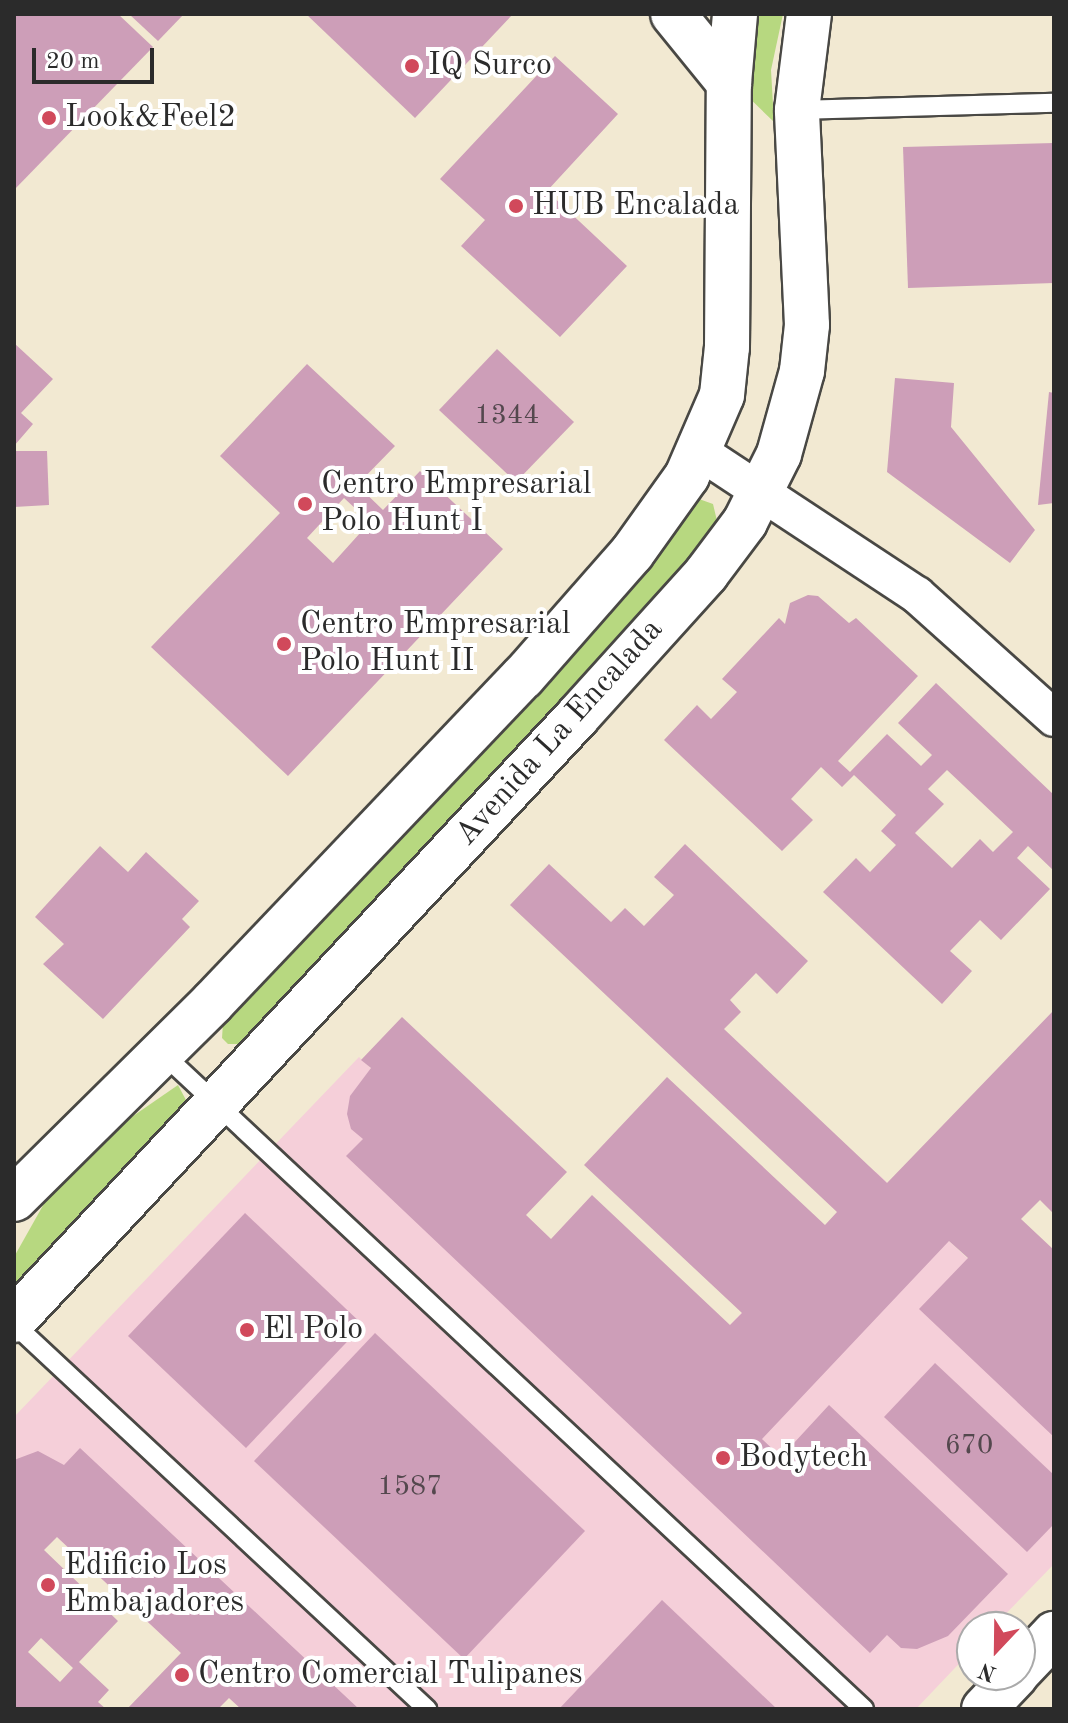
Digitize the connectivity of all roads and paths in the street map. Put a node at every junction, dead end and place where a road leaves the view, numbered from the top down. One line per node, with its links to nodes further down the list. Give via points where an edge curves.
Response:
1 (673, 14): 4 (main road)
2 (735, 14): 4 (main road, Avenida La Encalada)
3 (809, 14): 6 (main road, Avenida La Encalada)
4 (729, 83): 7 (main road, via 765,127 773,148 774,217); 8 (main road, Avenida La Encalada, via 728,334 722,395)
5 (1054, 103): 6 (lane)
6 (797, 110): 7 (main road, Avenida La Encalada)
7 (807, 325): 9 (main road, Avenida La Encalada, via 791,417)
8 (700, 452): 9 (street); 11 (main road, Avenida La Encalada, via 632,553 523,677)
9 (763, 490): 10 (street, via 917,595); 12 (main road, Avenida La Encalada, via 706,574)
10 (1054, 718)
11 (162, 1053): 12 (lane); 13 (main road, Avenida La Encalada)
12 (216, 1103): 14 (main road, Avenida La Encalada); 17 (lane)
13 (18, 1202)
14 (14, 1322): 16 (lane)
15 (1003, 1691): 18 (main road)
16 (427, 1709)
17 (864, 1709)
18 (984, 1709)

